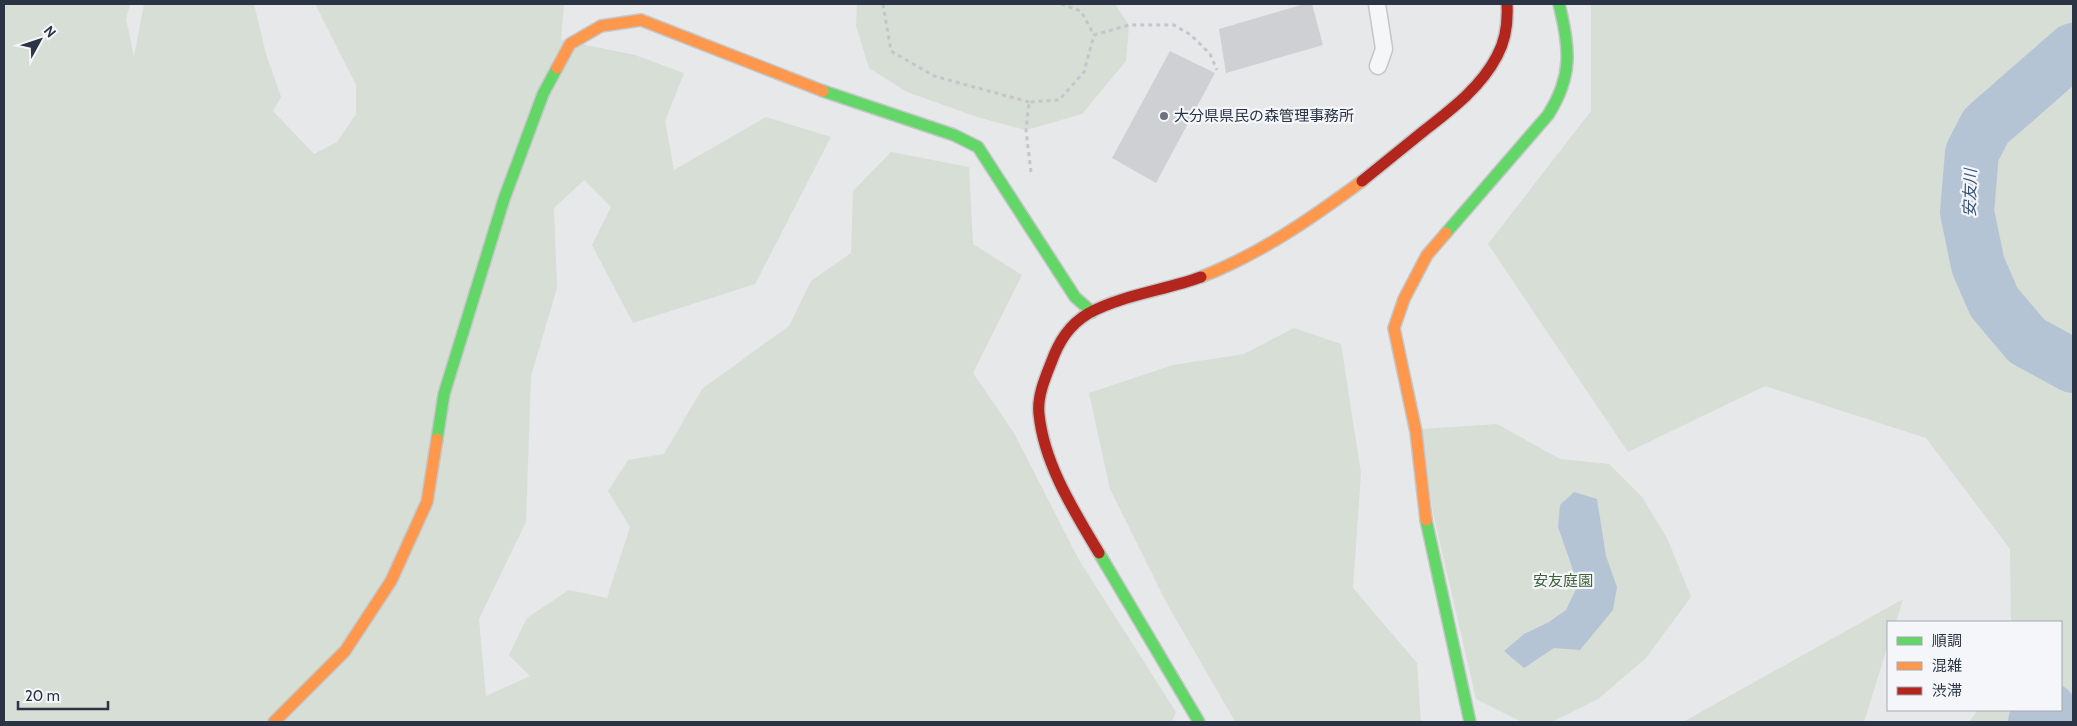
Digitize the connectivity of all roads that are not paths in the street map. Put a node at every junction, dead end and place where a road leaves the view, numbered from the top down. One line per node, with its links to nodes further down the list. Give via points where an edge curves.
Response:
1 (1377, 4): 4 (lane, via 1384,49)
2 (1507, 4): 5 (street, via 1509,18 1503,46 1487,75 1453,107 1341,197 1231,264)
3 (1559, 4): 8 (street, via 1564,22 1567,64 1563,90 1548,115 1427,255 1404,299 1394,328 1416,432 1428,531)
4 (1378, 66)
5 (1092, 312): 6 (street, via 1075,297 978,148 954,135 836,96 641,20 601,26 570,44 543,94 504,199 444,394 427,502 391,581 345,651); 7 (street, via 1068,329 1050,361 1039,411 1050,457 1094,544)
6 (274, 722)
7 (1198, 722)
8 (1470, 722)

